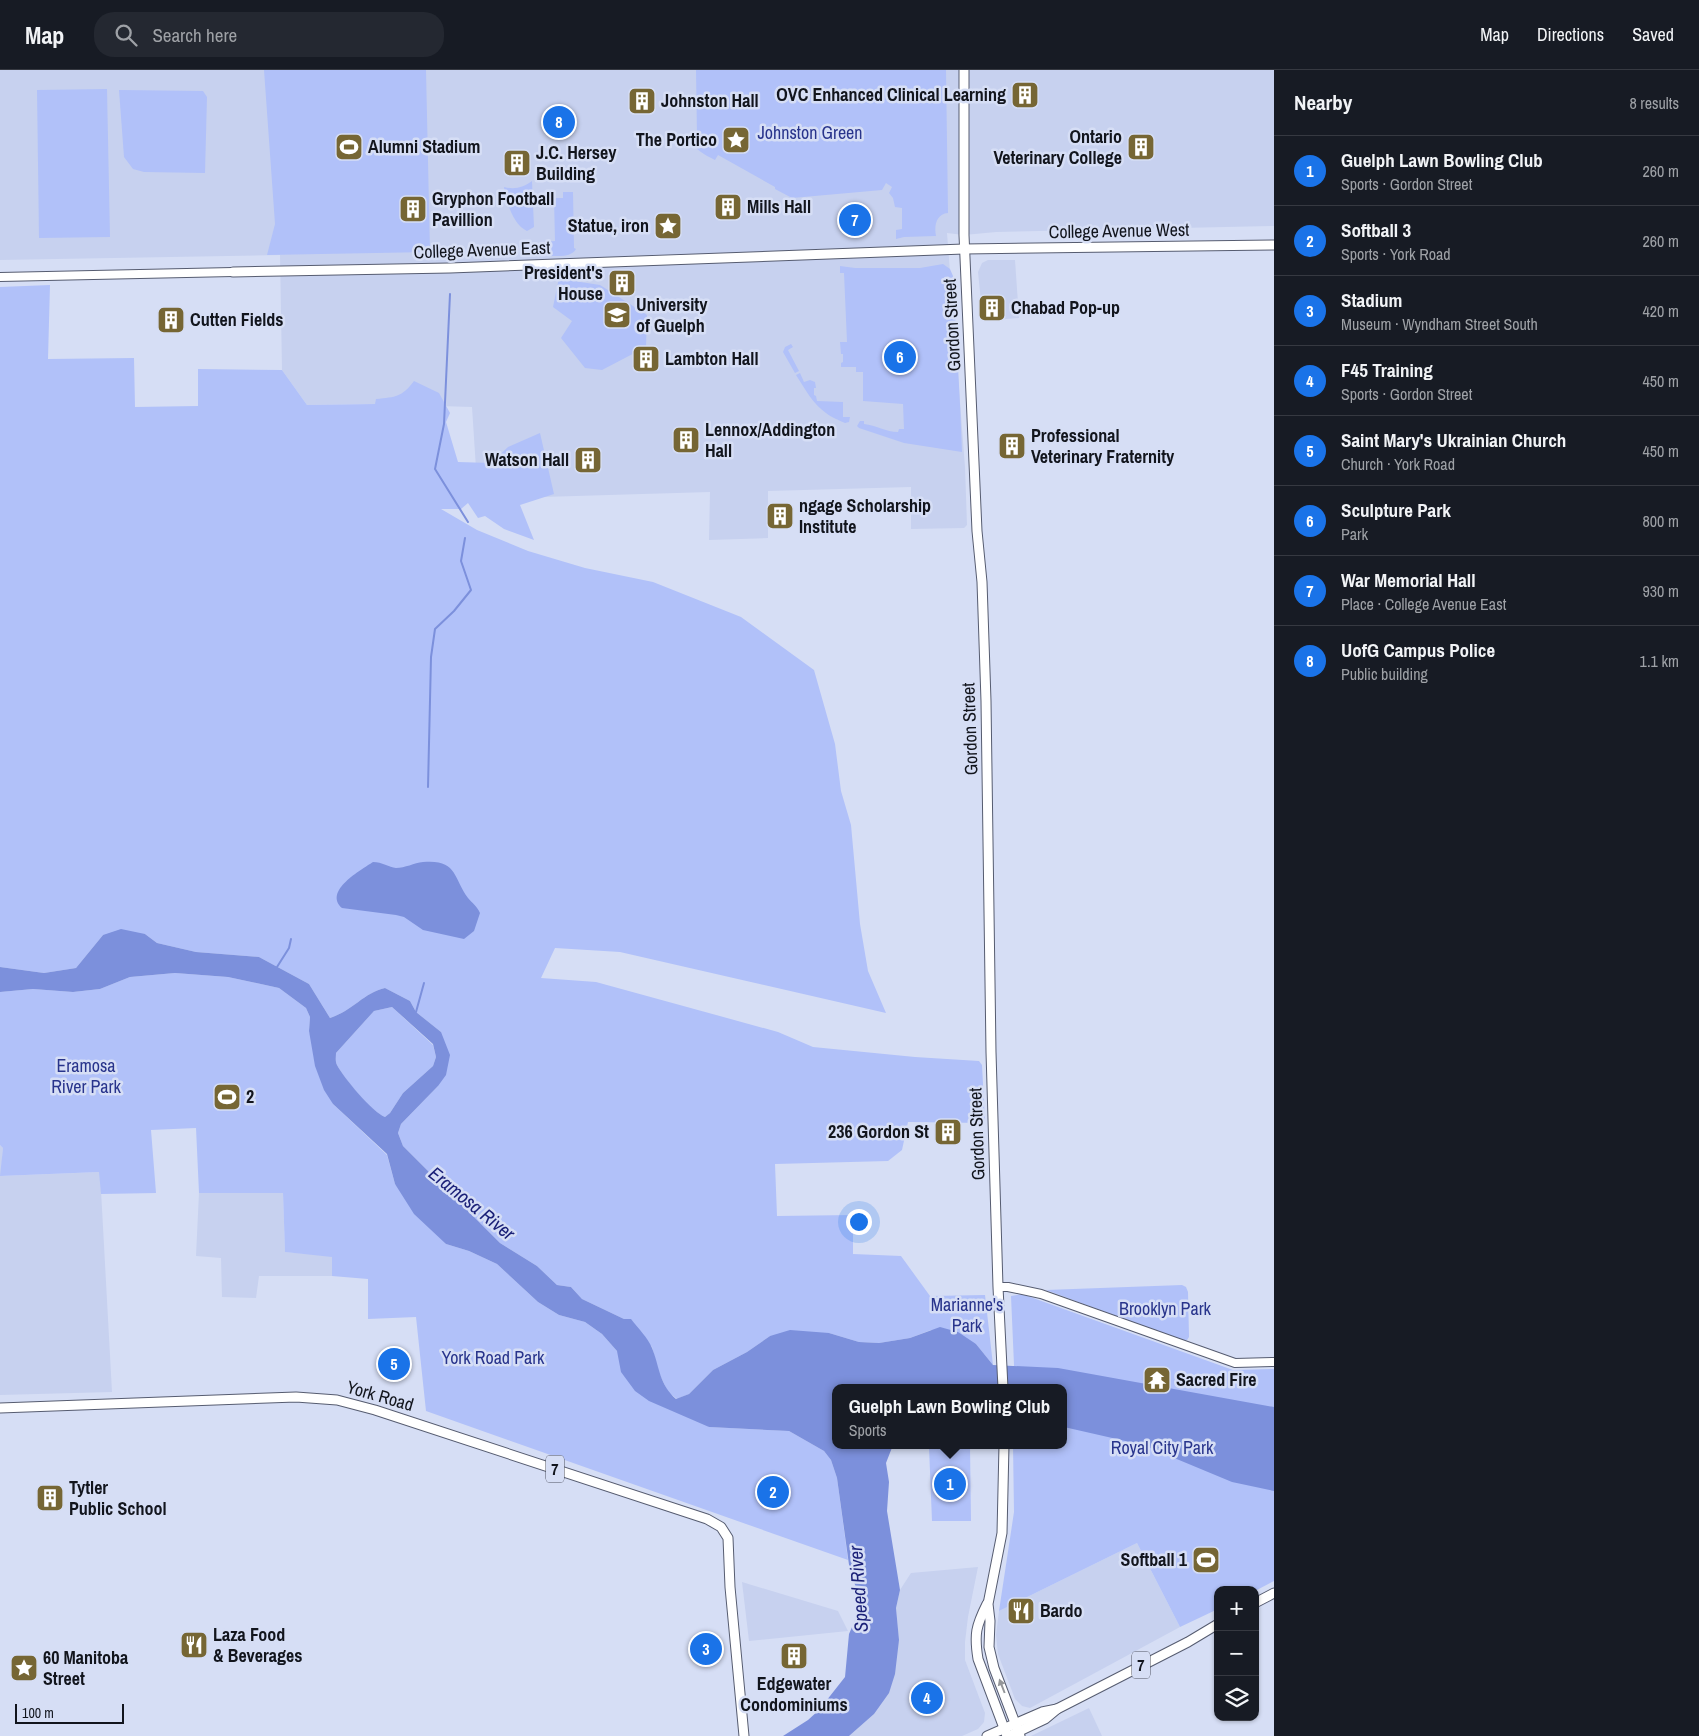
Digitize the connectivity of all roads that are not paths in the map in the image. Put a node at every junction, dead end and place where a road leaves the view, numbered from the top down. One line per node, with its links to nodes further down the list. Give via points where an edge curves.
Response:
1 (964, 70): 3 (main road, Gordon Street)
2 (1274, 244): 3 (main road, College Avenue West)
3 (964, 249): 4 (main road, College Avenue East, via 450,268); 6 (main road, Gordon Street, via 986,701)
4 (233, 272): 5 (street, College Avenue East)
5 (0, 276)
6 (998, 1287): 7 (street, via 1008,1286 1041,1294 1235,1363); 8 (main road, Gordon Street)
7 (1274, 1362)
8 (1003, 1384)
9 (0, 1408): 19 (main road, York Road / 7, via 284,1398 337,1400 707,1518 721,1527 728,1538)
10 (1004, 1449): 13 (main road, via 1002,1532)
11 (1274, 1593): 12 (main road)
12 (1259, 1601)
13 (988, 1604): 16 (main road, one-way to 13, via 990,1656); 17 (main road, via 977,1624 976,1651)
14 (1214, 1626): 15 (main road, 7)
15 (1057, 1709): 16 (main road, 7); 18 (main road, 7)
16 (1015, 1723): 17 (main road, 7); 18 (main road)
17 (1007, 1733): 18 (main road, 7); 20 (main road, 7)
18 (1019, 1734)
19 (744, 1735)
20 (987, 1736)

